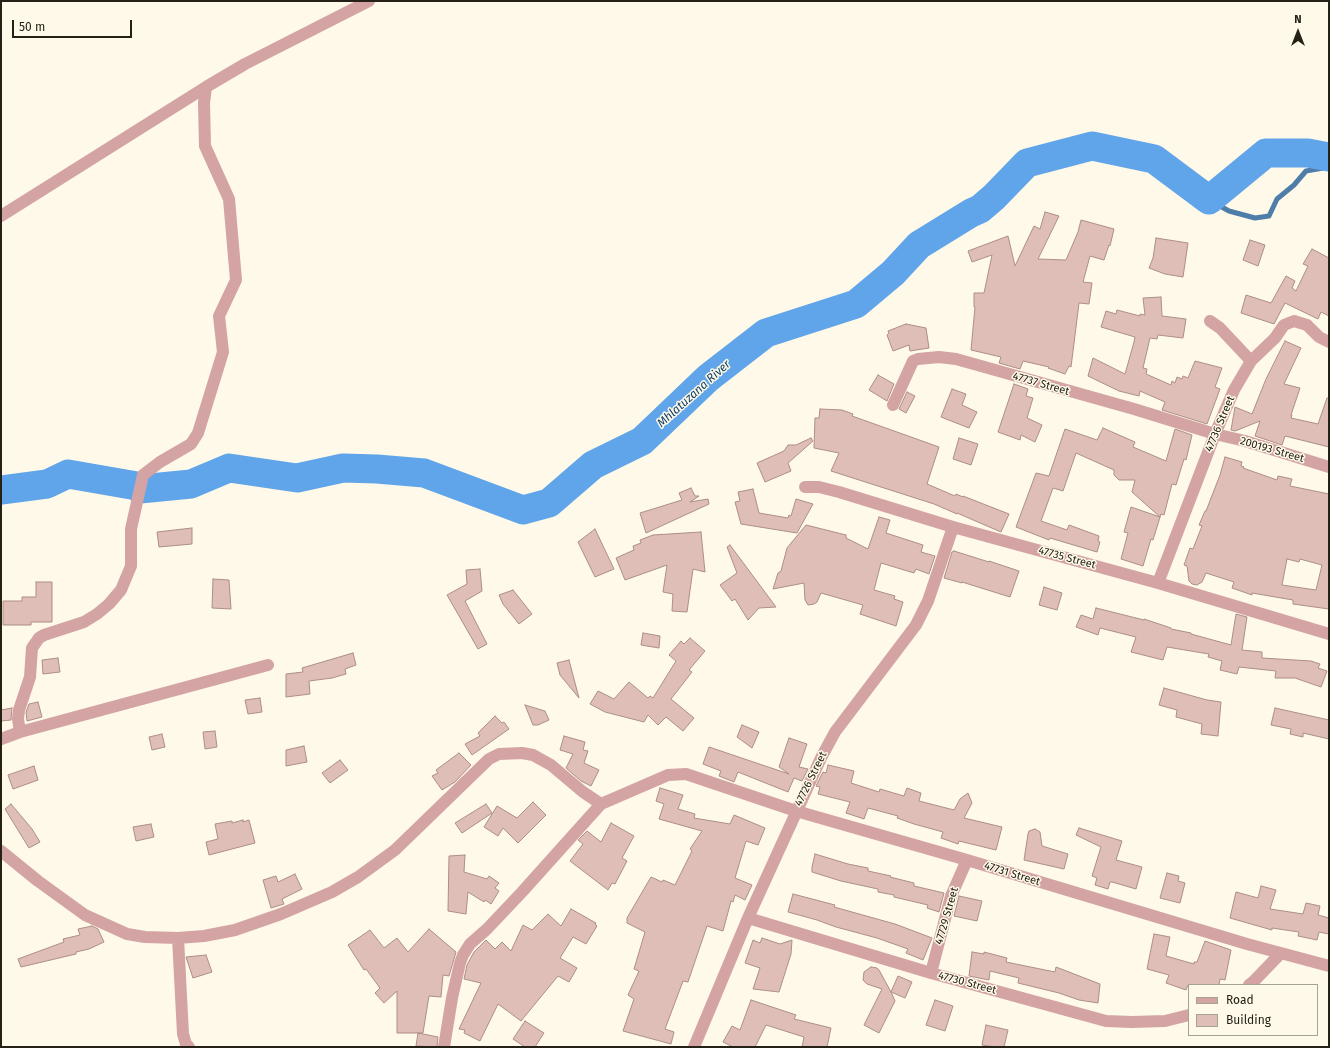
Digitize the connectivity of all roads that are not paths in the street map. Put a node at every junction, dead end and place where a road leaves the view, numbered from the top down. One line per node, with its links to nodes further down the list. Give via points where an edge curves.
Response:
1 (369, 1): 2 (street)
2 (206, 87): 3 (street); 15 (street, via 206,146 229,199 236,280 219,316 223,352 198,433 191,444 143,475 132,529 131,566 121,590 97,614 84,622 44,635 32,648 30,676 19,710)
3 (1, 216)
4 (1210, 320): 6 (street)
5 (1329, 342): 6 (street, 47736 Street, via 1319,337 1307,325 1294,321 1284,325 1275,338)
6 (1251, 360): 8 (street, 47736 Street, via 1234,390)
7 (893, 405): 8 (street, 47737 Street, via 913,360 939,357 956,359)
8 (1215, 434): 9 (street, 200193 Street); 12 (street, 47736 Street)
9 (1329, 467)
10 (805, 487): 11 (street, 47735 Street, via 819,487 839,492)
11 (953, 527): 12 (street, 47735 Street); 18 (street, 47726 Street, via 928,601 916,625 835,732)
12 (1158, 583): 13 (street, 47735 Street)
13 (1329, 634)
14 (268, 665): 15 (street)
15 (20, 732): 16 (street)
16 (1, 739)
17 (601, 804): 18 (street, 47731 Street, via 668,775 686,774); 22 (street, via 551,765 532,755 500,754 489,759 396,850 332,892 235,930); 29 (street, via 522,892 470,944 463,955 452,998)
18 (796, 811): 20 (street, 47731 Street); 21 (street, 47726 Street)
19 (1, 851): 22 (street, via 38,882 86,915 127,934)
20 (967, 860): 23 (street, 47731 Street); 25 (street, 47729 Street, via 951,896)
21 (748, 918): 25 (street, 47730 Street); 30 (street, 47726 Street)
22 (178, 938): 28 (street, via 183,1034)
23 (1281, 953): 24 (street, 47731 Street); 26 (street)
24 (1329, 966)
25 (931, 973): 27 (street, 47730 Street, via 1106,1021 1165,1021)
26 (1250, 984)
27 (1188, 1015)
28 (189, 1047)
29 (444, 1047)
30 (694, 1047)

